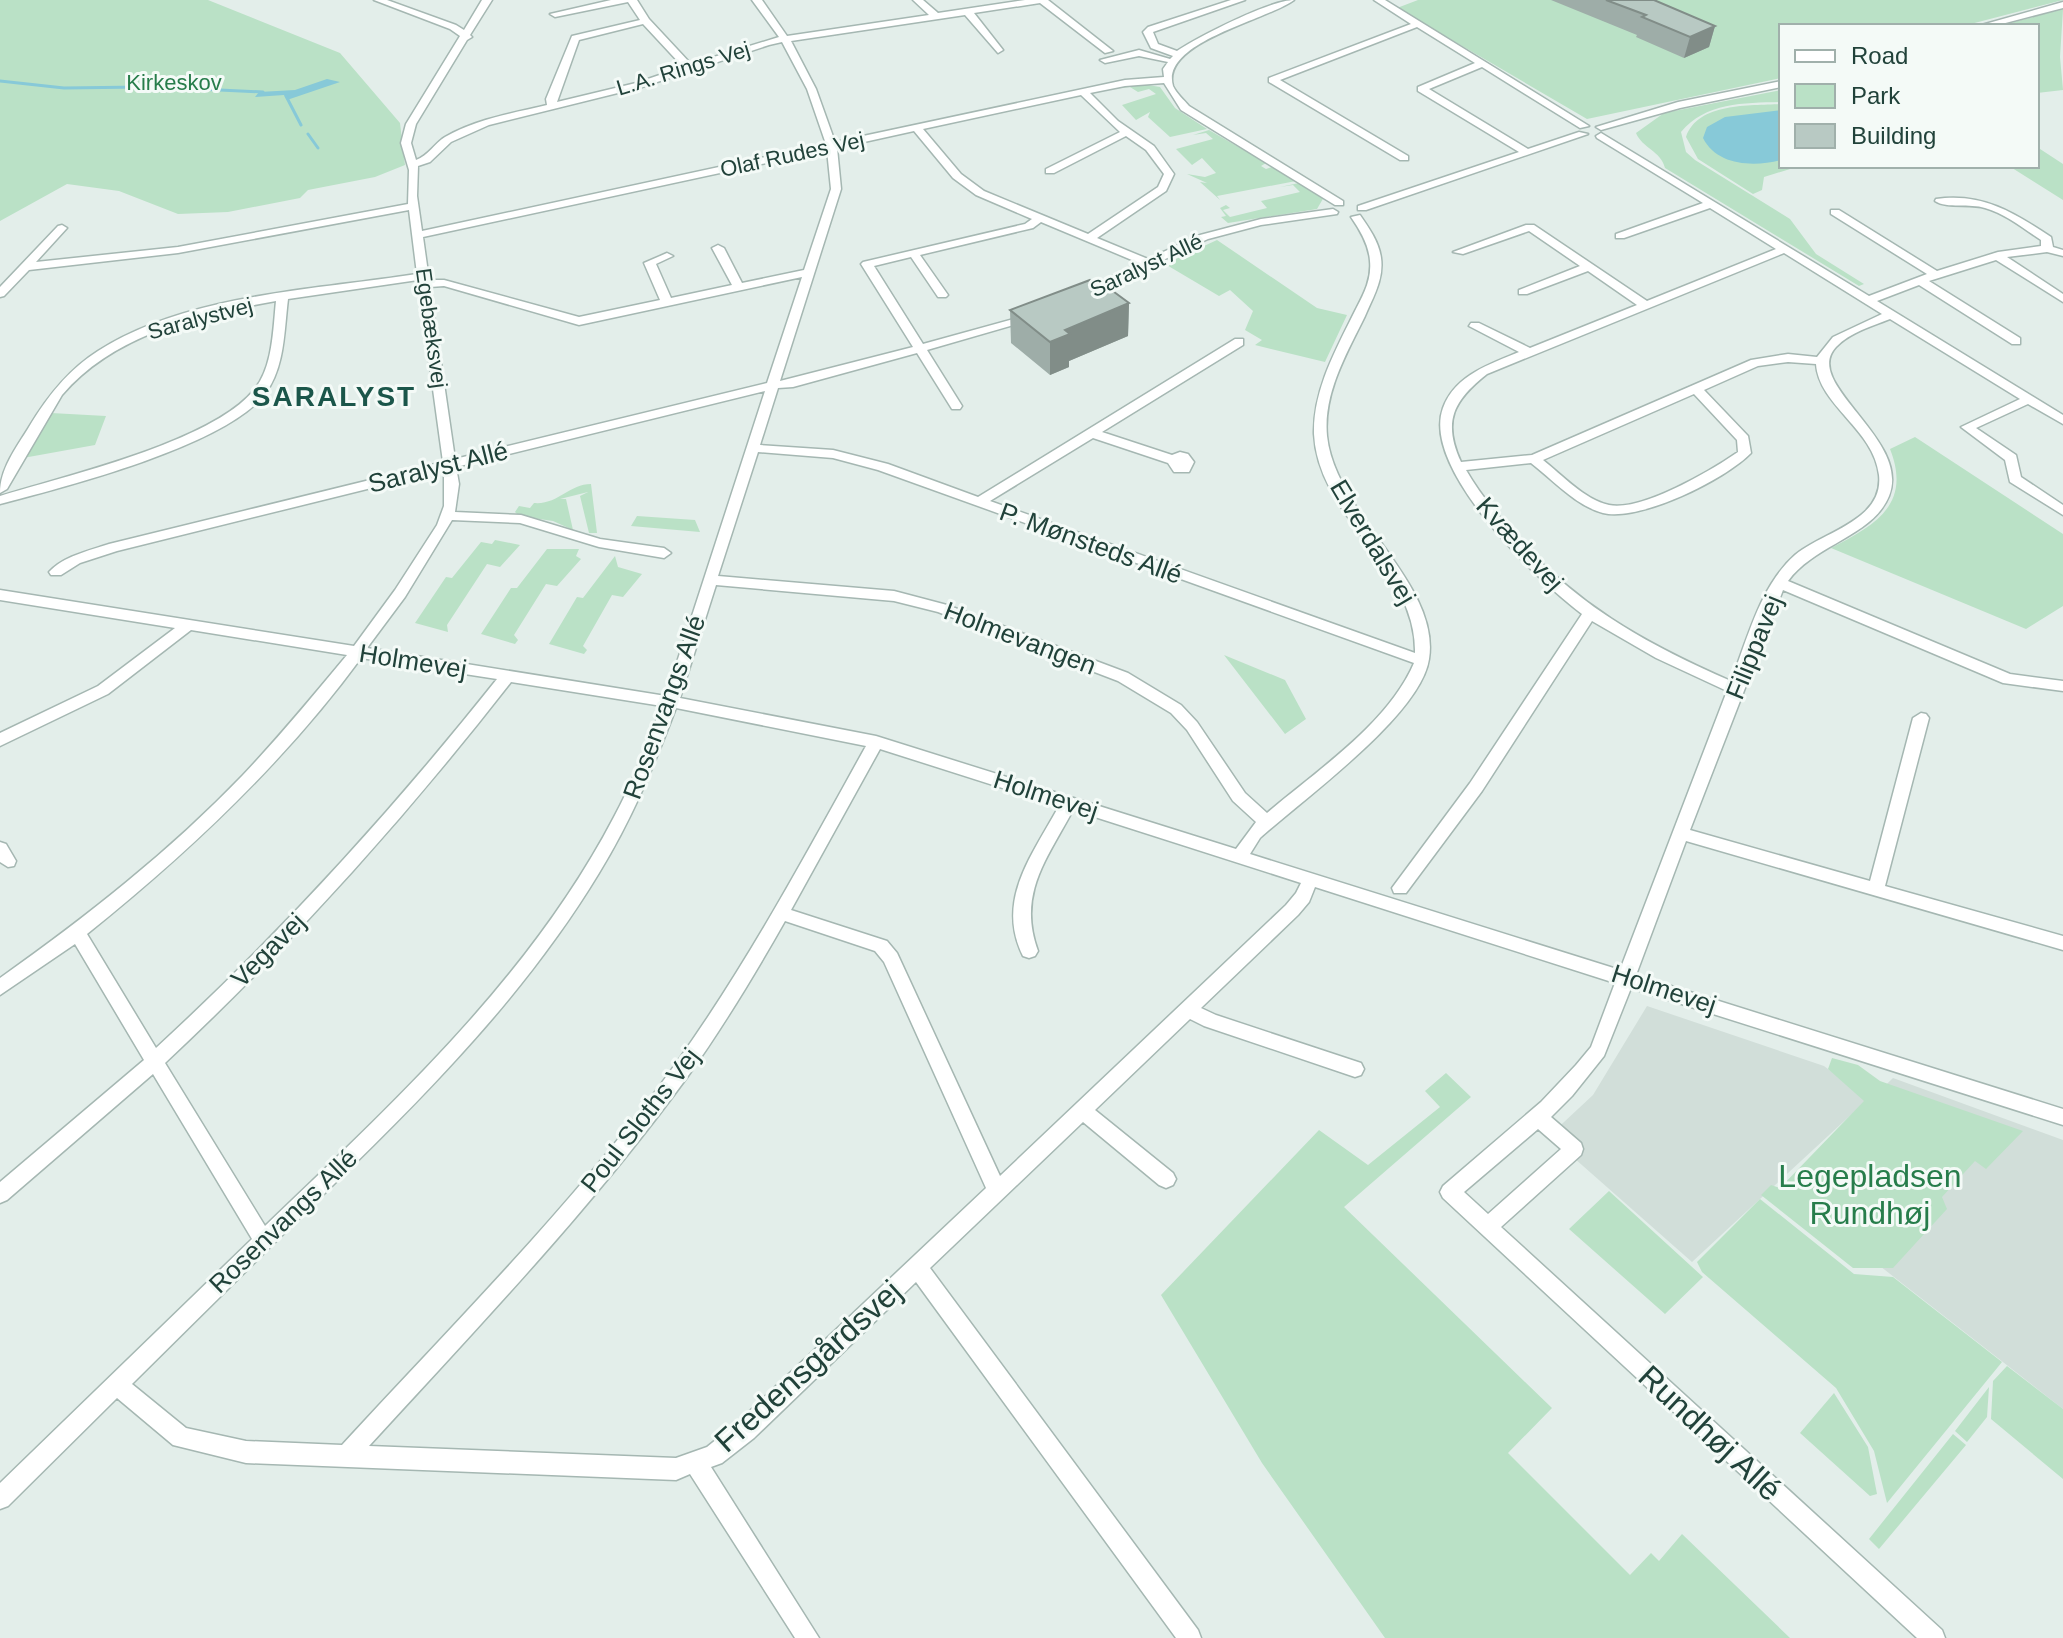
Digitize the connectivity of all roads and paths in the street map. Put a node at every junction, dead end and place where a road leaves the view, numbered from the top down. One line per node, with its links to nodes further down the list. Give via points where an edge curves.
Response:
1 (379, 0): 20 (street)
2 (487, 0): 17 (street, Egebæksvej)
3 (625, 0): 14 (street)
4 (632, 0): 16 (street)
5 (757, 0): 22 (street, Rosenvangs Allé)
6 (918, 0): 15 (street)
7 (1042, 0): 10 (street, L.A. Rings Vej); 24 (street, L.A. Rings Vej, via 1107,56)
8 (1240, 0): 24 (street, via 1151,29 1154,46)
9 (1379, 0): 18 (street)
10 (1028, 1): 13 (street, L.A. Rings Vej)
11 (1286, 1): 24 (street, via 1203,37)
12 (2063, 5): 19 (street)
13 (968, 12): 15 (street, L.A. Rings Vej); 23 (street)
14 (555, 14)
15 (936, 16): 22 (street, L.A. Rings Vej)
16 (645, 21): 26 (street); 30 (street, via 575,38)
17 (477, 22): 20 (street); 21 (street, Egebæksvej)
18 (1418, 24): 25 (street); 37 (street, via 1272,80)
19 (1991, 24)
20 (453, 27): 21 (street)
21 (467, 37): 38 (street, Egebæksvej, via 411,124 406,143)
22 (785, 37): 26 (street, L.A. Rings Vej); 35 (street, Rosenvangs Allé)
23 (998, 50)
24 (1174, 58): 27 (street)
25 (1482, 64): 32 (street); 36 (street, via 1421,89)
26 (690, 69): 30 (street, L.A. Rings Vej)
27 (1167, 80): 29 (street, Olaf Rudes Vej); 43 (street, via 1185,108)
28 (1779, 84): 34 (street, via 1678,105)
29 (1083, 92): 31 (street, Olaf Rudes Vej); 33 (street)
30 (552, 105): 38 (street, L.A. Rings Vej, via 467,130)
31 (916, 127): 35 (street, Olaf Rudes Vej); 46 (street, via 971,188)
32 (1584, 130): 34 (street); 36 (street)
33 (1127, 132): 39 (street); 50 (street, via 1161,159 1169,178 1162,189)
34 (1601, 132): 41 (street)
35 (834, 145): 48 (street, Olaf Rudes Vej); 62 (street, Rosenvangs Allé, via 836,189)
36 (1528, 153): 44 (street)
37 (1404, 158)
38 (412, 165): 42 (street, Egebæksvej)
39 (1050, 171)
40 (1940, 201): 51 (street, via 1994,204 2047,239)
41 (1711, 204): 49 (street); 53 (street)
42 (414, 206): 48 (street, Egebæksvej); 60 (street, via 178,250)
43 (1336, 207): 44 (street); 59 (street, Saralyst Allé, via 1229,229)
44 (1359, 212): 108 (street, Elverdalsvej, via 1374,252 1375,276 1322,400 1321,441 1340,496 1407,594 1423,632)
45 (1835, 212): 63 (street)
46 (1041, 217): 50 (street); 54 (street, via 1029,226)
47 (62, 228): 60 (street)
48 (418, 235): 64 (street, Egebæksvej)
49 (1620, 236)
50 (1091, 237): 59 (street)
51 (2047, 247): 56 (street); 58 (street)
52 (718, 248): 66 (street)
53 (1785, 249): 72 (street); 75 (street, Kvædevej)
54 (913, 252): 69 (street); 81 (street, via 870,261 867,267)
55 (1459, 252): 61 (street, via 1530,227)
56 (2063, 253)
57 (667, 256): 73 (street, via 650,263)
58 (1999, 257): 63 (street); 71 (street)
59 (1148, 263): 74 (street, Saralyst Allé)
60 (25, 267): 68 (street)
61 (1589, 267): 67 (street); 75 (street)
62 (810, 272): 66 (street, Saralystvej); 84 (street, Rosenvangs Allé)
63 (1936, 275): 65 (street)
64 (424, 280): 70 (street, Saralystvej); 73 (street, Saralystvej, via 579,321); 93 (street, Egebæksvej)
65 (1919, 280): 72 (street); 79 (street)
66 (739, 287): 73 (street, Saralystvej)
67 (1523, 292)
68 (0, 294)
69 (942, 295)
70 (282, 299): 95 (street, Saralystvej, via 223,307 144,331 108,350 67,382); 96 (street, via 271,372 238,414 194,437)
71 (2063, 299)
72 (1868, 300): 77 (street)
73 (667, 303)
74 (1066, 303)
75 (1645, 305): 82 (street, Kvædevej)
76 (1045, 313): 81 (street, Saralyst Allé)
77 (1892, 314): 83 (street, via 1839,339); 86 (street)
78 (1475, 326): 82 (street)
79 (2016, 341)
80 (1239, 342): 89 (street)
81 (918, 349): 84 (street, Saralyst Allé, via 789,384); 87 (street)
82 (1529, 352): 94 (street, Kvædevej, via 1483,371 1459,389 1446,434)
83 (1821, 361): 85 (street, via 1767,360); 103 (street, Filippavej, via 1827,383 1881,451 1884,491 1877,507 1860,522 1803,555)
84 (776, 380): 90 (street, Rosenvangs Allé); 93 (street, Saralyst Allé)
85 (1696, 389): 91 (street); 91 (street, via 1743,439 1745,453 1647,506 1623,512 1604,509)
86 (2029, 399): 88 (street); 98 (street, via 1967,427 2011,458 2015,479)
87 (956, 406)
88 (2063, 420)
89 (1092, 433): 92 (street); 97 (street)
90 (753, 448): 97 (street, P. Mønsteds Allé, via 845,457); 102 (street, Rosenvangs Allé)
91 (1534, 459): 94 (street)
92 (1173, 460)
93 (450, 464): 99 (street, Egebæksvej); 101 (street, Saralyst Allé, via 114,547)
94 (1455, 467): 105 (street, Kvædevej, via 1534,568)
95 (0, 489)
96 (0, 500)
97 (979, 502): 108 (street, P. Mønsteds Allé)
98 (2063, 511)
99 (449, 516): 100 (street, via 521,519 599,543); 107 (street)
100 (664, 553)
101 (56, 572)
102 (710, 580): 112 (street, Rosenvangs Allé); 117 (street, Holmevangen, via 907,598 1123,677 1176,709 1239,797)
103 (1779, 583): 110 (street, via 2008,679); 111 (street, Filippavej)
104 (0, 595): 106 (street, Holmevej)
105 (1590, 613): 111 (street, Kvædevej, via 1645,647); 121 (street, via 1476,787)
106 (189, 625): 107 (street, Holmevej); 114 (street, via 103,690)
107 (356, 652): 109 (street, Holmevej); 124 (street, via 303,721 230,801)
108 (1422, 661): 117 (street, via 1392,709)
109 (507, 677): 112 (street, Holmevej); 130 (street, Vegavej, via 318,900)
110 (2063, 686)
111 (1737, 689): 118 (street, Filippavej)
112 (671, 702): 115 (street, Holmevej); 139 (street, Rosenvangs Allé, via 616,831 547,939 439,1067)
113 (1921, 718): 122 (street)
114 (0, 740)
115 (876, 742): 116 (street, Holmevej); 123 (street, Poul Sloths Vej)
116 (1069, 802): 119 (street, Holmevej); 126 (street, via 1026,888 1020,925)
117 (1266, 822): 119 (street)
118 (1682, 834): 122 (street); 127 (street, Filippavej)
119 (1240, 856): 120 (street, Holmevej)
120 (1311, 878): 127 (street, Holmevej); 129 (street, Fredensgårdsvej, via 1292,910)
121 (1400, 888)
122 (1876, 889): 125 (street)
123 (780, 913): 136 (street, via 868,939 891,958); 142 (street, Poul Sloths Vej, via 721,1011 638,1129)
124 (77, 933): 128 (street); 130 (street)
125 (2063, 943)
126 (1029, 951)
127 (1629, 978): 133 (street, Rundhøj Allé, via 1586,1069); 134 (street, Holmevej)
128 (0, 988)
129 (1188, 1009): 131 (street); 132 (street, Fredensgårdsvej)
130 (154, 1060): 137 (street, Vegavej); 139 (street)
131 (1355, 1069)
132 (1082, 1110): 135 (street); 136 (street, Fredensgårdsvej)
133 (1536, 1116): 138 (street, Rundhøj Allé, via 1450,1192); 138 (street, via 1574,1149)
134 (2063, 1117)
135 (1166, 1179)
136 (997, 1191): 140 (street, Fredensgårdsvej)
137 (0, 1194)
138 (1487, 1227): 147 (street, Rundhøj Allé)
139 (263, 1240): 141 (street, Rosenvangs Allé)
140 (917, 1267): 143 (street, Fredensgårdsvej, via 746,1430 714,1455); 146 (street)
141 (116, 1384): 142 (street, Fredensgårdsvej, via 181,1437 246,1452); 144 (street, Rosenvangs Allé)
142 (346, 1456): 143 (street, Fredensgårdsvej, via 676,1469)
143 (695, 1462): 145 (street)
144 (0, 1498)
145 (808, 1638)
146 (1190, 1638)
147 (1934, 1638)

